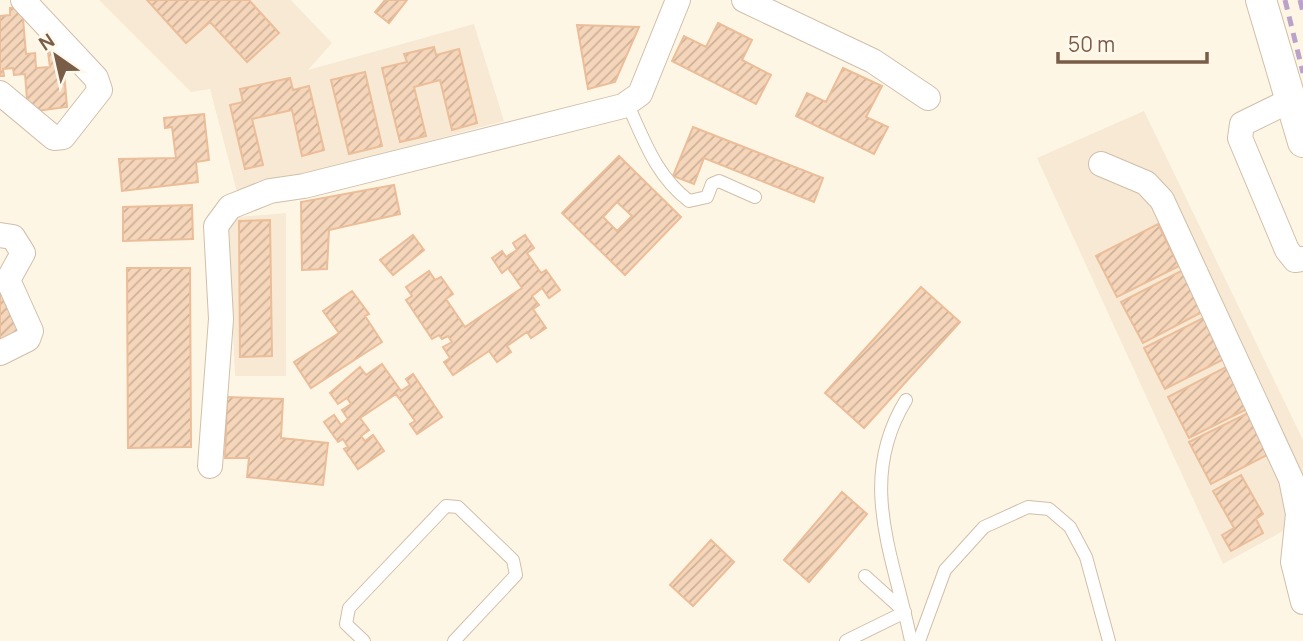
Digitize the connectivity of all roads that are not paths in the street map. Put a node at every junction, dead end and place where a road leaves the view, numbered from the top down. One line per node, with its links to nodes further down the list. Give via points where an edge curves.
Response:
1 (23, 0): 5 (street, via 96,78 100,90 63,137 54,138)
2 (678, 0): 8 (street, via 640,94)
3 (744, 0): 6 (street, via 873,61)
4 (1261, 0): 7 (street)
5 (0, 93)
6 (928, 98)
7 (1290, 100): 9 (street); 13 (street, via 1242,124 1240,138 1287,250 1295,260)
8 (627, 103): 11 (lane, via 657,169 669,186 689,201 707,197 712,184 719,181); 16 (street, via 270,191 230,207 216,226 221,319)
9 (1303, 142)
10 (1101, 164): 17 (street, via 1146,183 1162,200)
11 (755, 197)
12 (0, 235): 14 (street, via 13,237 23,253 8,280 31,331 28,339)
13 (1303, 259)
14 (0, 353)
15 (906, 400): 20 (lane, via 891,424 879,480 880,509)
16 (210, 466)
17 (1297, 482): 19 (street, via 1293,562)
18 (865, 576): 20 (lane)
19 (1303, 602)
20 (905, 612): 23 (lane); 24 (lane)
21 (364, 641): 22 (lane, via 346,624 349,608 446,506 458,507 513,560 516,575)
22 (454, 641)
23 (846, 641)
24 (911, 641)
25 (919, 641): 26 (lane, via 945,570 984,527 1028,507 1049,509 1070,527 1086,557)
26 (1109, 641)

